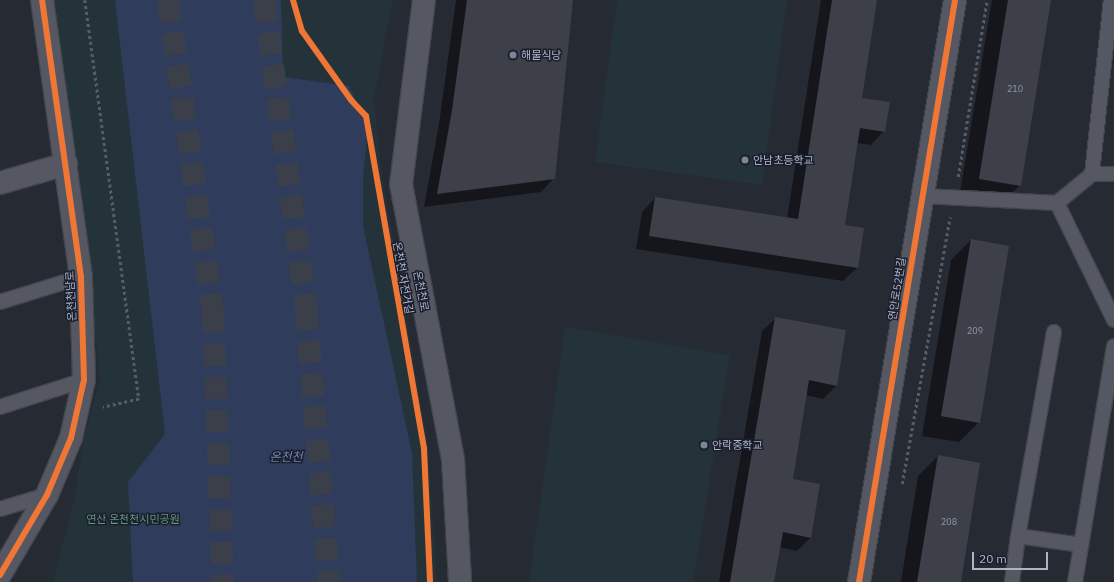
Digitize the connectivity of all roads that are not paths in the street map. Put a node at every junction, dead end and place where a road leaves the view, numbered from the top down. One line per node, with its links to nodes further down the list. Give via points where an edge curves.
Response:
1 (42, 0): 5 (street, 온천천남로)
2 (424, 0): 23 (street, 온천천로, via 401,184 453,459)
3 (955, 0): 9 (street, 연안로52번길)
4 (1111, 0): 6 (lane)
5 (66, 164): 8 (street); 11 (street, 온천천남로)
6 (1092, 174): 7 (lane); 10 (lane)
7 (1114, 174)
8 (0, 183)
9 (923, 196): 10 (lane); 24 (street, 연안로52번길)
10 (1057, 203): 13 (lane)
11 (81, 277): 12 (lane, 온천천남로); 16 (street, 온천천남로)
12 (0, 302)
13 (1114, 320)
14 (1054, 332): 20 (lane)
15 (1114, 346): 21 (lane)
16 (84, 380): 17 (lane); 18 (street, 온천천남로, via 71,438)
17 (0, 407)
18 (48, 495): 19 (lane); 22 (street, 온천천남로)
19 (0, 509)
20 (1018, 536): 21 (lane); 25 (lane)
21 (1081, 545): 26 (lane)
22 (0, 575)
23 (460, 582)
24 (859, 582)
25 (1012, 582)
26 (1075, 582)

